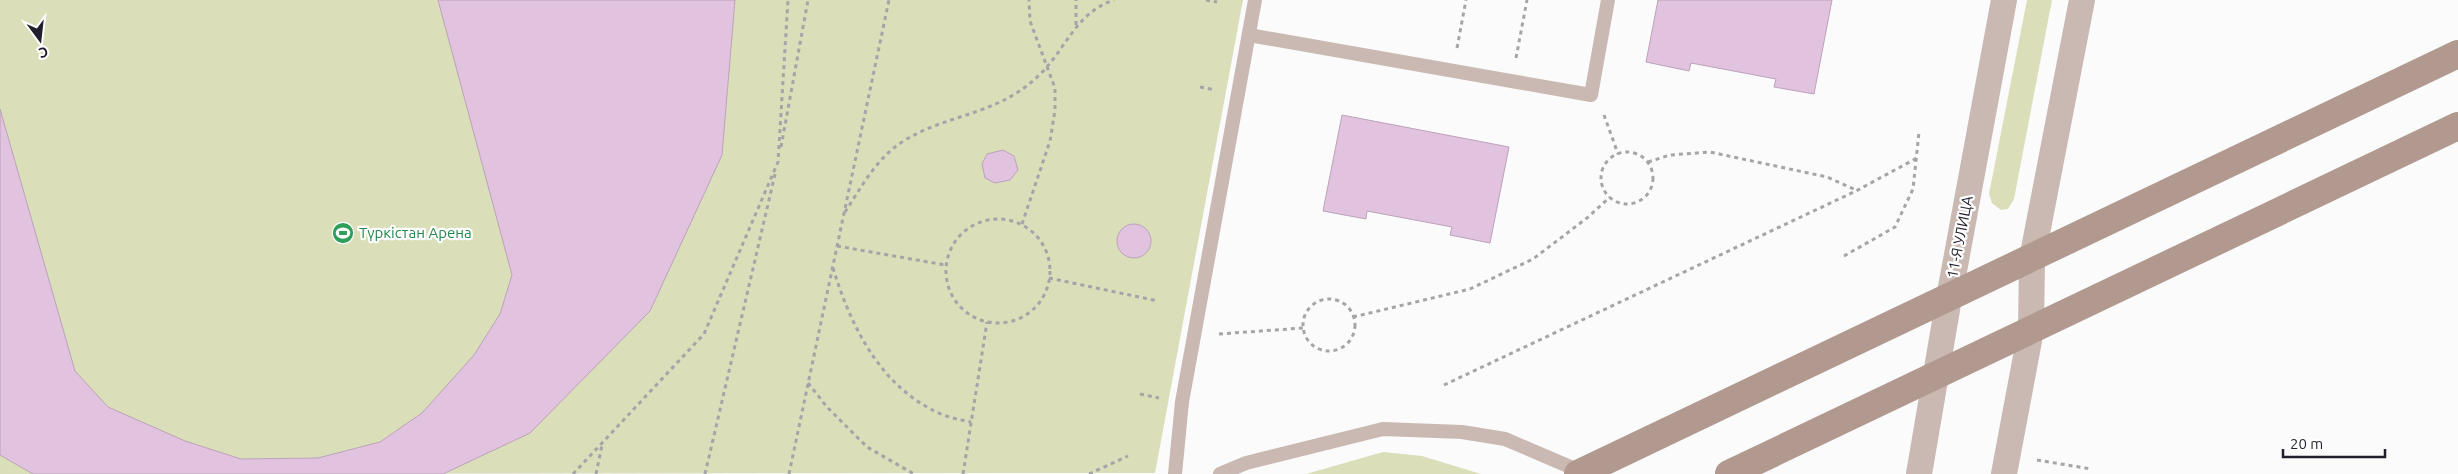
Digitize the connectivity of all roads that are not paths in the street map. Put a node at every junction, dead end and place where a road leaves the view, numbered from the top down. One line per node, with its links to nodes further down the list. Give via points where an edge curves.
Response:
1 (1255, 0): 5 (lane)
2 (1608, 0): 5 (lane, via 1590,95)
3 (2004, 0): 9 (street, 11-Я УЛИЦА)
4 (2082, 0): 8 (street)
5 (1248, 35): 13 (lane, via 1182,402)
6 (2458, 54): 8 (main road)
7 (2458, 126): 10 (main road)
8 (2032, 259): 9 (main road); 10 (street)
9 (1948, 298): 11 (street, 11-Я УЛИЦА); 12 (main road)
10 (2031, 330): 11 (main road); 17 (street)
11 (1937, 375): 15 (main road); 16 (street, 11-Я УЛИЦА)
12 (1580, 473): 14 (lane, via 1505,439 1462,432 1383,429 1246,464)
13 (1175, 474)
14 (1220, 474)
15 (1729, 474)
16 (1919, 474)
17 (2004, 474)

